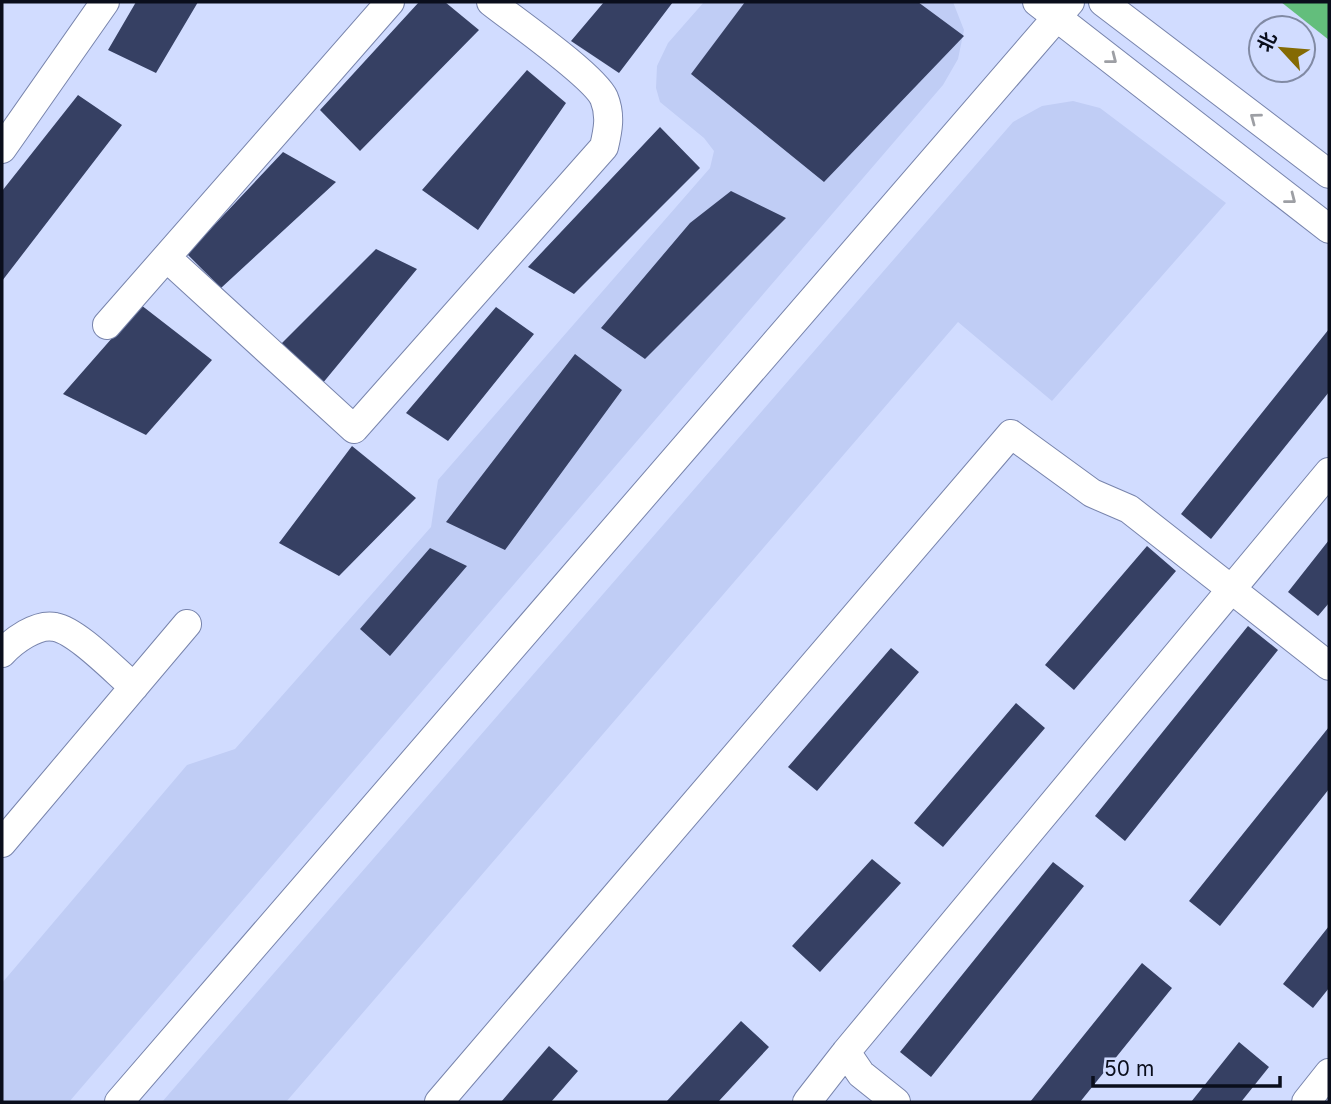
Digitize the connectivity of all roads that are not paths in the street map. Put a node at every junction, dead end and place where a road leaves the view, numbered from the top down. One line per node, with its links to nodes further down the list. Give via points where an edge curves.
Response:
1 (105, 2): 6 (street)
2 (390, 2): 9 (street)
3 (491, 2): 9 (street, via 586,77 603,97 610,124 604,146 354,429)
4 (1104, 2): 7 (street, one-way to 4)
5 (1055, 7): 8 (street, one-way to 8); 20 (street)
6 (2, 149)
7 (1329, 174)
8 (1329, 229)
9 (167, 258): 10 (street)
10 (107, 325)
11 (1329, 472): 12 (street)
12 (1232, 589): 15 (street); 18 (street); 21 (street, via 1129,509 1092,493 1011,434)
13 (187, 624): 16 (street)
14 (4, 647): 16 (street, via 24,634 53,626 73,635)
15 (1329, 666)
16 (134, 687): 17 (street)
17 (2, 843)
18 (846, 1052): 22 (street); 23 (street, via 861,1073)
19 (1329, 1073): 24 (street)
20 (119, 1102)
21 (439, 1102)
22 (807, 1102)
23 (897, 1102)
24 (1306, 1102)

